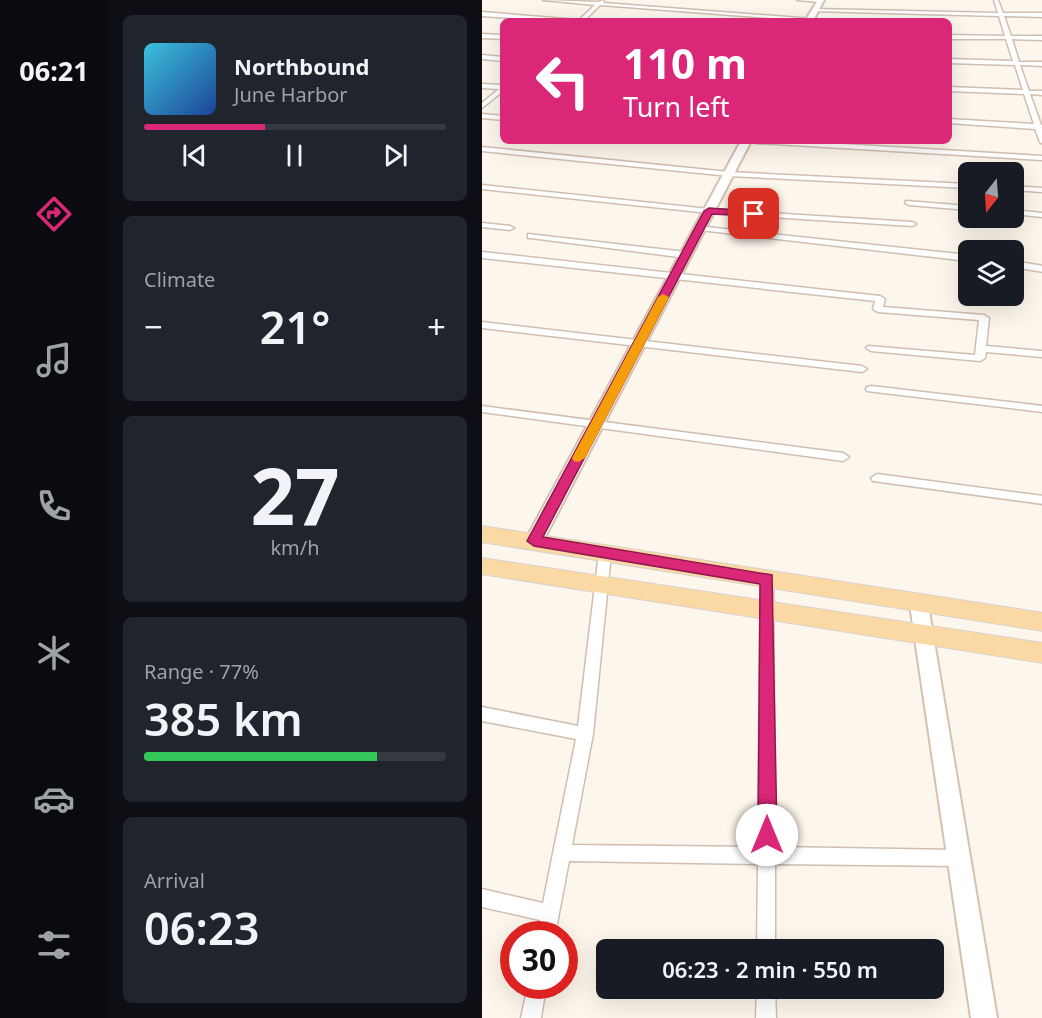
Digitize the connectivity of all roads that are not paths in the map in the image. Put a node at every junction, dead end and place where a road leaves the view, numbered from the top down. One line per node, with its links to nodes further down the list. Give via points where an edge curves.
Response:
1 (545, 0): 5 (street)
2 (798, 0): 4 (street)
3 (996, 0): 9 (street)
4 (820, 1): 6 (street)
5 (601, 2): 11 (street); 12 (street)
6 (815, 10): 9 (street); 13 (street)
7 (482, 14): 10 (street)
8 (1043, 15): 9 (street)
9 (1002, 16): 18 (street)
10 (536, 18)
11 (584, 18)
12 (787, 18)
13 (811, 18)
14 (482, 36): 16 (street)
15 (952, 36): 18 (street)
16 (500, 37)
17 (1043, 38): 18 (street)
18 (1010, 39): 23 (street)
19 (482, 57): 20 (street)
20 (500, 59)
21 (952, 61): 23 (street)
22 (1043, 64): 23 (street)
23 (1016, 65): 29 (street)
24 (482, 86): 25 (street)
25 (500, 88)
26 (952, 89): 29 (street)
27 (500, 91): 30 (street)
28 (1043, 93): 29 (street)
29 (1027, 94): 34 (street)
30 (482, 106)
31 (482, 116): 32 (street)
32 (500, 118)
33 (952, 121): 34 (street)
34 (1040, 126): 35 (street)
35 (1043, 142)
36 (744, 144): 40 (street)
37 (807, 144): 39 (street)
38 (482, 149): 40 (street)
39 (1043, 158)
40 (729, 174): 41 (street); 47 (street)
41 (958, 185)
42 (482, 187): 47 (street)
43 (1024, 189): 44 (street)
44 (1043, 190)
45 (909, 203): 46 (street)
46 (958, 207)
47 (709, 211): 50 (street); 53 (street)
48 (1024, 213): 49 (street)
49 (1043, 215)
50 (912, 224)
51 (482, 225): 52 (street)
52 (510, 228)
53 (700, 228): 56 (street); 57 (street)
54 (532, 236): 56 (street)
55 (482, 255): 60 (street)
56 (686, 255): 60 (street)
57 (958, 257)
58 (1024, 266): 59 (street)
59 (1043, 269)
60 (674, 277): 62 (street); 64 (street, via 880,299 878,309 984,318)
61 (482, 325): 62 (street)
62 (638, 344): 66 (street); 70 (street)
63 (871, 348): 64 (street, via 980,358)
64 (981, 349): 65 (street)
65 (1043, 354)
66 (862, 369)
67 (871, 389): 69 (street)
68 (482, 409): 70 (street)
69 (1043, 410)
70 (596, 424): 71 (street); 75 (street)
71 (843, 457)
72 (877, 478): 73 (street)
73 (1043, 500)
74 (482, 534): 75 (main road)
75 (534, 541): 76 (main road)
76 (605, 553): 78 (main road); 79 (street)
77 (482, 566): 79 (main road)
78 (767, 579): 80 (main road); 81 (street)
79 (600, 584): 81 (main road); 86 (street)
80 (919, 604): 82 (main road); 83 (street)
81 (767, 611): 83 (main road); 88 (street)
82 (1043, 622)
83 (924, 636): 84 (main road); 89 (street)
84 (1043, 653)
85 (482, 714): 86 (street)
86 (585, 734): 87 (street)
87 (562, 853): 88 (street); 91 (street)
88 (767, 858): 89 (street); 93 (street)
89 (959, 858): 98 (street)
90 (482, 898): 91 (street)
91 (549, 914): 92 (street)
92 (548, 921)
93 (767, 939)
94 (535, 999): 96 (street)
95 (766, 999): 97 (street)
96 (531, 1018)
97 (766, 1018)
98 (984, 1018)

